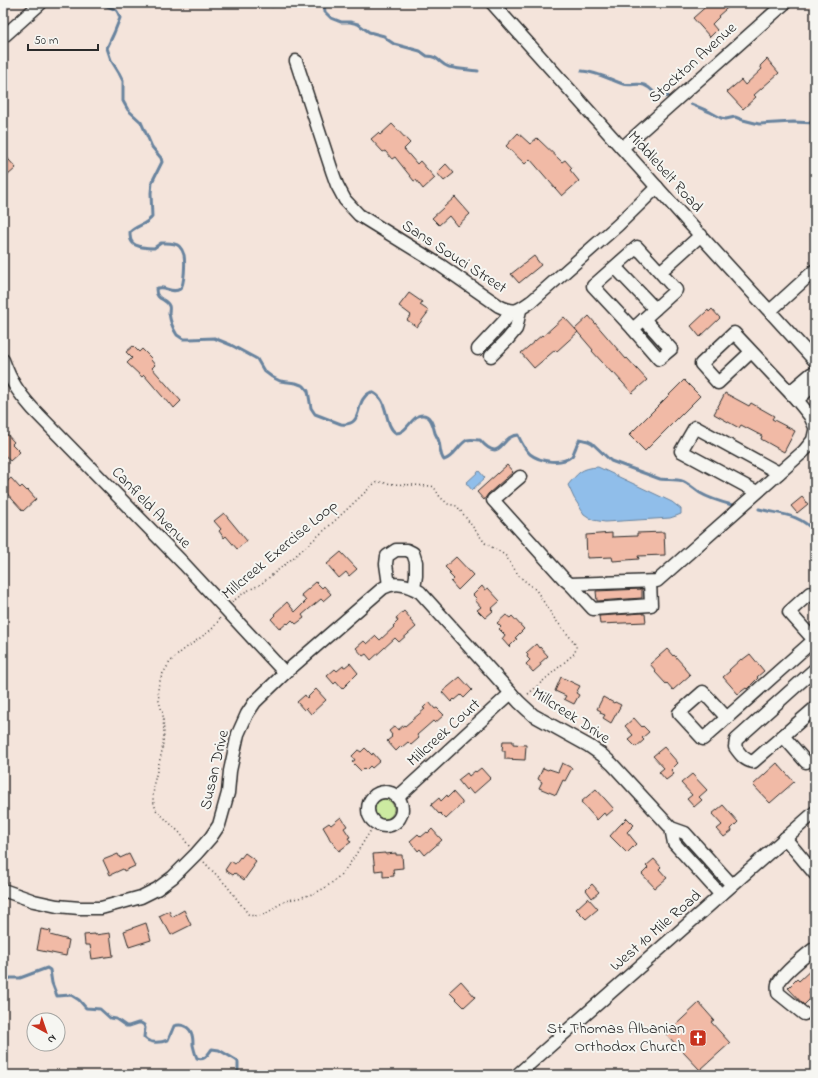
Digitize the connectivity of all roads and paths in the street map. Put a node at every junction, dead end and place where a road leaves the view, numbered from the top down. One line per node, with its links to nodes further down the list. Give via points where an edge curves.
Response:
1 (41, 3): 4 (street)
2 (492, 3): 6 (street, Middlebelt Road)
3 (785, 3): 6 (street, Stockton Avenue)
4 (3, 37)
5 (296, 61): 13 (street, Sans Souci Street, via 337,185 345,200 358,215 440,265 499,306)
6 (622, 148): 7 (street, Middlebelt Road)
7 (657, 187): 8 (street, Middlebelt Road); 13 (street, Sans Souci Street, via 532,301)
8 (701, 235): 11 (street); 14 (street, Middlebelt Road)
9 (615, 266): 11 (street, via 637,247); 12 (street); 16 (street, via 594,286)
10 (815, 270): 14 (street)
11 (660, 272): 12 (street, via 676,290)
12 (655, 310): 15 (street)
13 (515, 311): 17 (street); 19 (street, via 516,328)
14 (770, 311): 21 (street, Middlebelt Road)
15 (644, 319): 16 (street); 16 (street, via 671,349 659,359)
16 (633, 329)
17 (478, 349)
18 (751, 352): 24 (street)
19 (490, 356)
20 (3, 360): 35 (street, Canfield Avenue, via 21,396)
21 (815, 361)
22 (815, 373): 24 (street, via 811,374)
23 (815, 384): 24 (street)
24 (794, 396): 25 (street, via 810,416)
25 (815, 427)
26 (815, 431): 27 (street, via 813,440 804,451)
27 (779, 473): 29 (street); 29 (street, via 695,427 681,451)
28 (520, 476): 31 (street, via 494,500)
29 (757, 492): 30 (street, via 657,581)
30 (650, 582): 31 (street); 31 (street, via 652,605 593,609)
31 (570, 584)
32 (389, 585): 33 (street, Millcreek Drive, via 402,584); 33 (street, via 387,556 396,550 407,550 413,553 416,562); 38 (street, Susan Drive)
33 (414, 588): 39 (street, Millcreek Drive)
34 (815, 598): 36 (street, via 810,593 789,612)
35 (226, 610): 38 (street, Canfield Avenue); 39 (path, Millcreek Exercise Loop, via 244,592 261,584 294,557 375,483 431,486 444,501 457,506 485,543 505,555 520,576 536,590 576,647 575,653); 49 (path, Millcreek Exercise Loop, via 211,630 170,662 158,687 164,734 153,800 156,810 180,833)
36 (815, 640): 41 (street)
37 (815, 669): 42 (street, via 736,740 735,747 743,758 753,762)
38 (285, 673): 49 (street, Susan Drive, via 255,702 247,714 238,734 228,793 219,825)
39 (515, 698): 44 (street, Millcreek Court); 47 (street, Millcreek Drive, via 533,715 602,755)
40 (815, 708): 42 (street)
41 (727, 718)
42 (783, 736): 43 (street)
43 (806, 762)
44 (398, 797): 46 (street, via 402,812 396,822 386,826); 46 (street, via 388,792 374,796 368,810)
45 (815, 812): 48 (street, West 10 Mile Road)
46 (376, 823): 49 (path, Millcreek Exercise Loop, via 345,871 334,881 318,891 285,902 257,917 249,916 227,886)
47 (671, 828): 51 (street, Millcreek Drive, via 685,833); 53 (street, Millcreek Drive, via 674,843)
48 (785, 838): 50 (street); 51 (street, West 10 Mile Road)
49 (196, 854): 52 (street, Susan Drive, via 179,872 157,888 141,897 101,908 57,906)
50 (815, 874)
51 (732, 885): 53 (street, West 10 Mile Road)
52 (3, 890)
53 (721, 896): 56 (street, West 10 Mile Road)
54 (815, 948): 55 (street, via 787,972 778,985 778,993)
55 (804, 1014)
56 (517, 1075)

